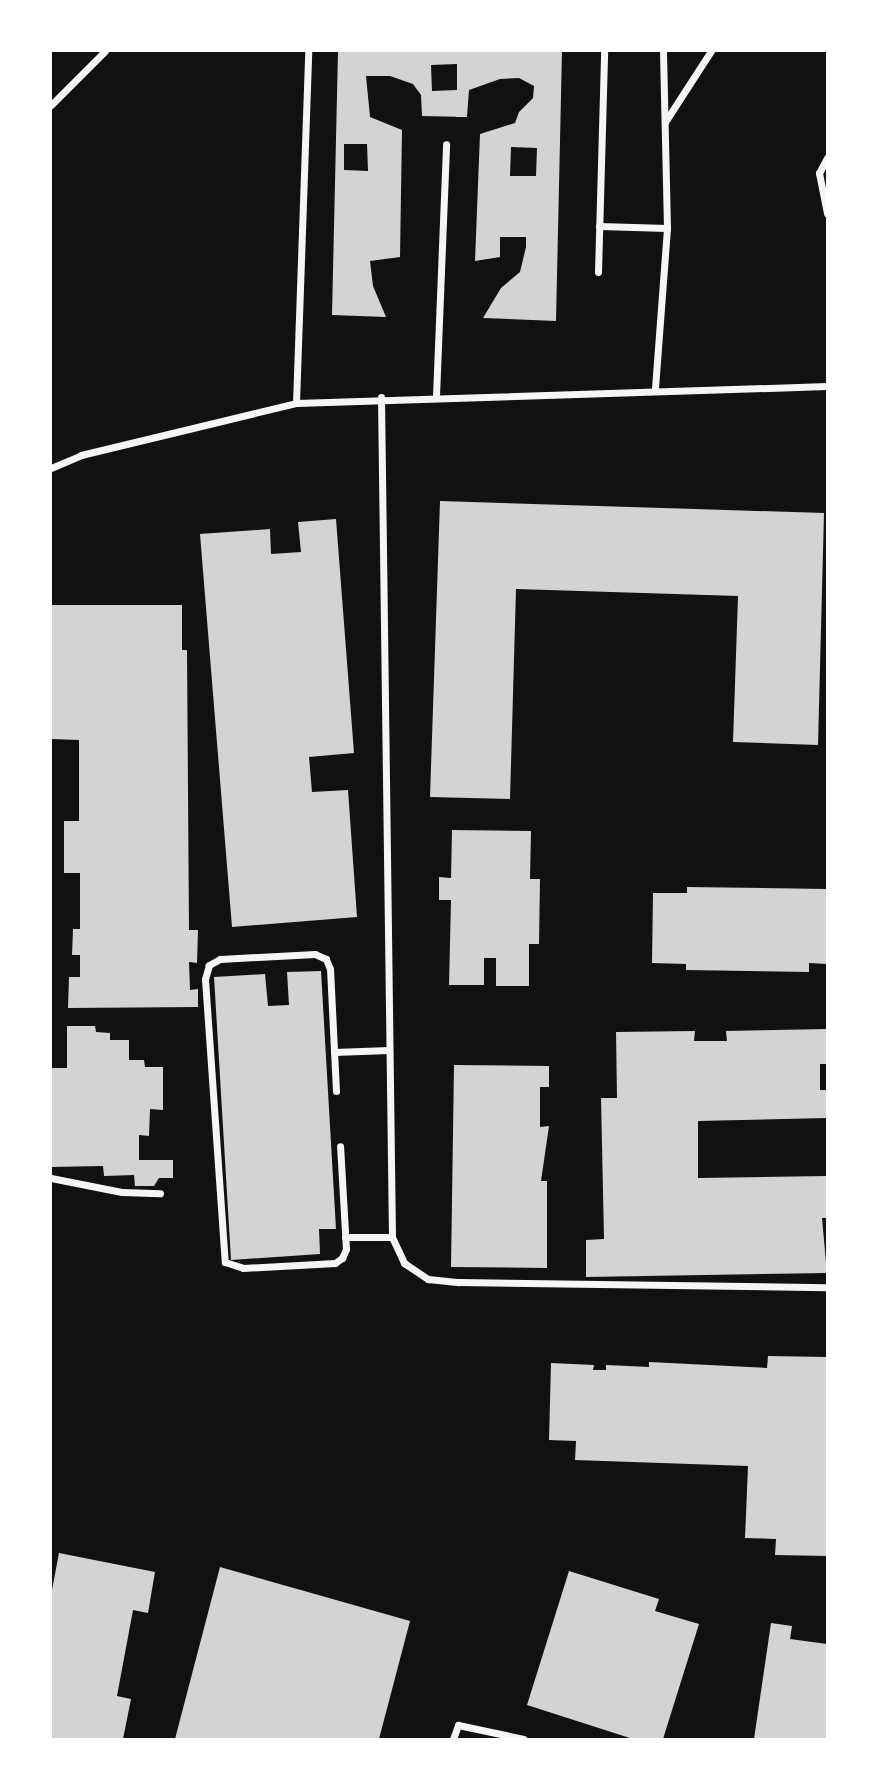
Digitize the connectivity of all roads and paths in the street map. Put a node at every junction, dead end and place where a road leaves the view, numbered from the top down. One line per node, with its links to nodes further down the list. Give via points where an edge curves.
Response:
1 (105, 51): 6 (street)
2 (308, 51): 18 (street)
3 (604, 51): 11 (street)
4 (663, 51): 7 (street)
5 (710, 51): 7 (street)
6 (51, 104)
7 (664, 123): 12 (street)
8 (446, 144): 16 (street)
9 (827, 158): 10 (street, via 819,173)
10 (827, 213)
11 (599, 226): 12 (street); 13 (street)
12 (667, 228): 15 (street)
13 (598, 272)
14 (827, 386): 15 (street)
15 (655, 388): 16 (street)
16 (436, 396): 17 (street)
17 (381, 397): 18 (street); 20 (street)
18 (296, 403): 19 (street, via 81,455)
19 (51, 468)
20 (390, 1050): 21 (street); 27 (street)
21 (334, 1052): 22 (street); 26 (street, via 326,959 315,954 220,959 209,965 205,992 225,1262 243,1268 335,1263 346,1249)
22 (336, 1091)
23 (340, 1146): 26 (street)
24 (51, 1178): 25 (street, via 122,1192)
25 (160, 1193)
26 (345, 1237): 27 (street)
27 (392, 1237): 28 (street, via 404,1264 428,1279)
28 (827, 1287)
29 (453, 1739): 30 (street, via 458,1725)
30 (524, 1739)

